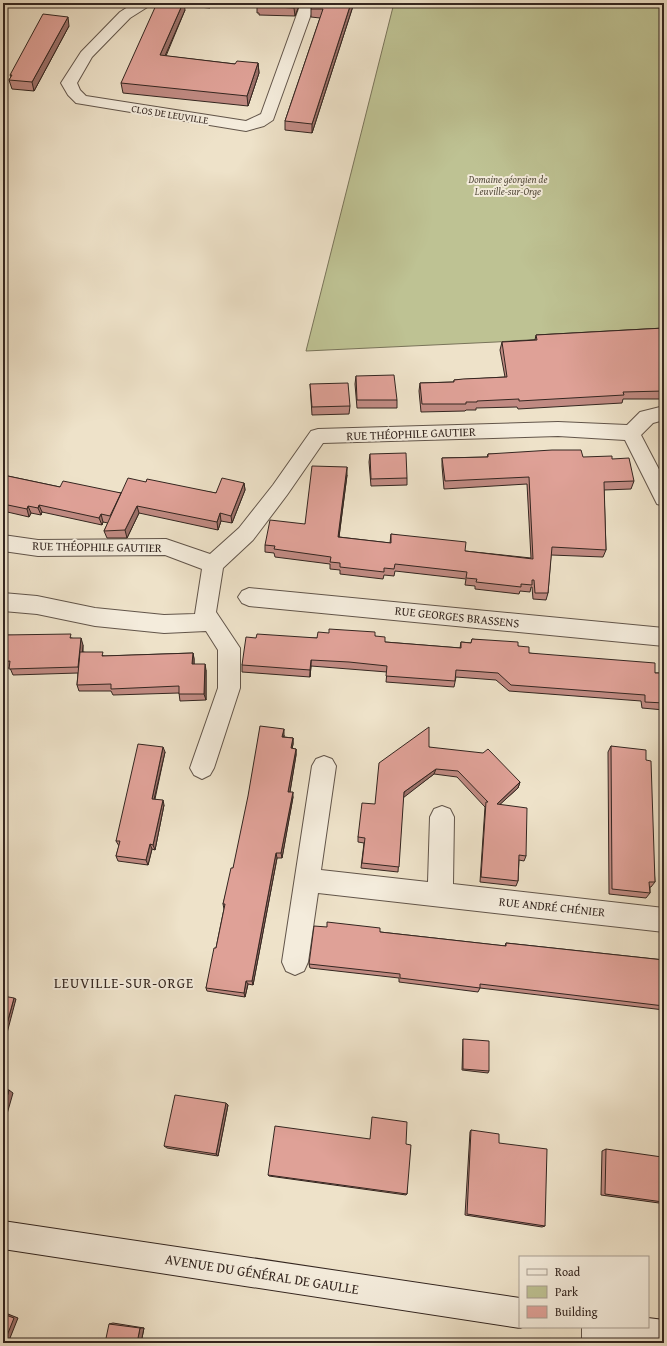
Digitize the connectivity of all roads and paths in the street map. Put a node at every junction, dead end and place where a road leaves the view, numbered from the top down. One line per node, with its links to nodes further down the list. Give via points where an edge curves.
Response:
1 (144, 3): 2 (street, CLOS DE LEUVILLE, via 125,15 86,55 69,83 76,96 80,100 246,126 268,117)
2 (308, 3)
3 (664, 413): 4 (street, via 647,417)
4 (631, 433): 5 (street); 7 (street, RUE THÉOPHILE GAUTIER, via 558,429 318,436 246,534)
5 (664, 498)
6 (3, 542): 7 (street, RUE THÉOPHILE GAUTIER, via 38,548 166,547)
7 (213, 564): 10 (street, via 205,613)
8 (250, 597): 11 (street, RUE GEORGES BRASSENS)
9 (3, 602): 10 (street, via 37,605 95,617 156,623)
10 (211, 622): 13 (street, via 229,648 229,688)
11 (664, 637)
12 (324, 766): 15 (street)
13 (202, 768)
14 (442, 817): 16 (street)
15 (307, 880): 16 (street, RUE ANDRÉ CHÉNIER); 18 (street)
16 (440, 895): 17 (street, RUE ANDRÉ CHÉNIER)
17 (664, 920)
18 (295, 962)
19 (3, 1235): 20 (street, AVENUE DU GÉNÉRAL DE GAULLE)
20 (519, 1314)
21 (597, 1328): 24 (street)
22 (616, 1328): 23 (street)
23 (664, 1335)
24 (597, 1343)

